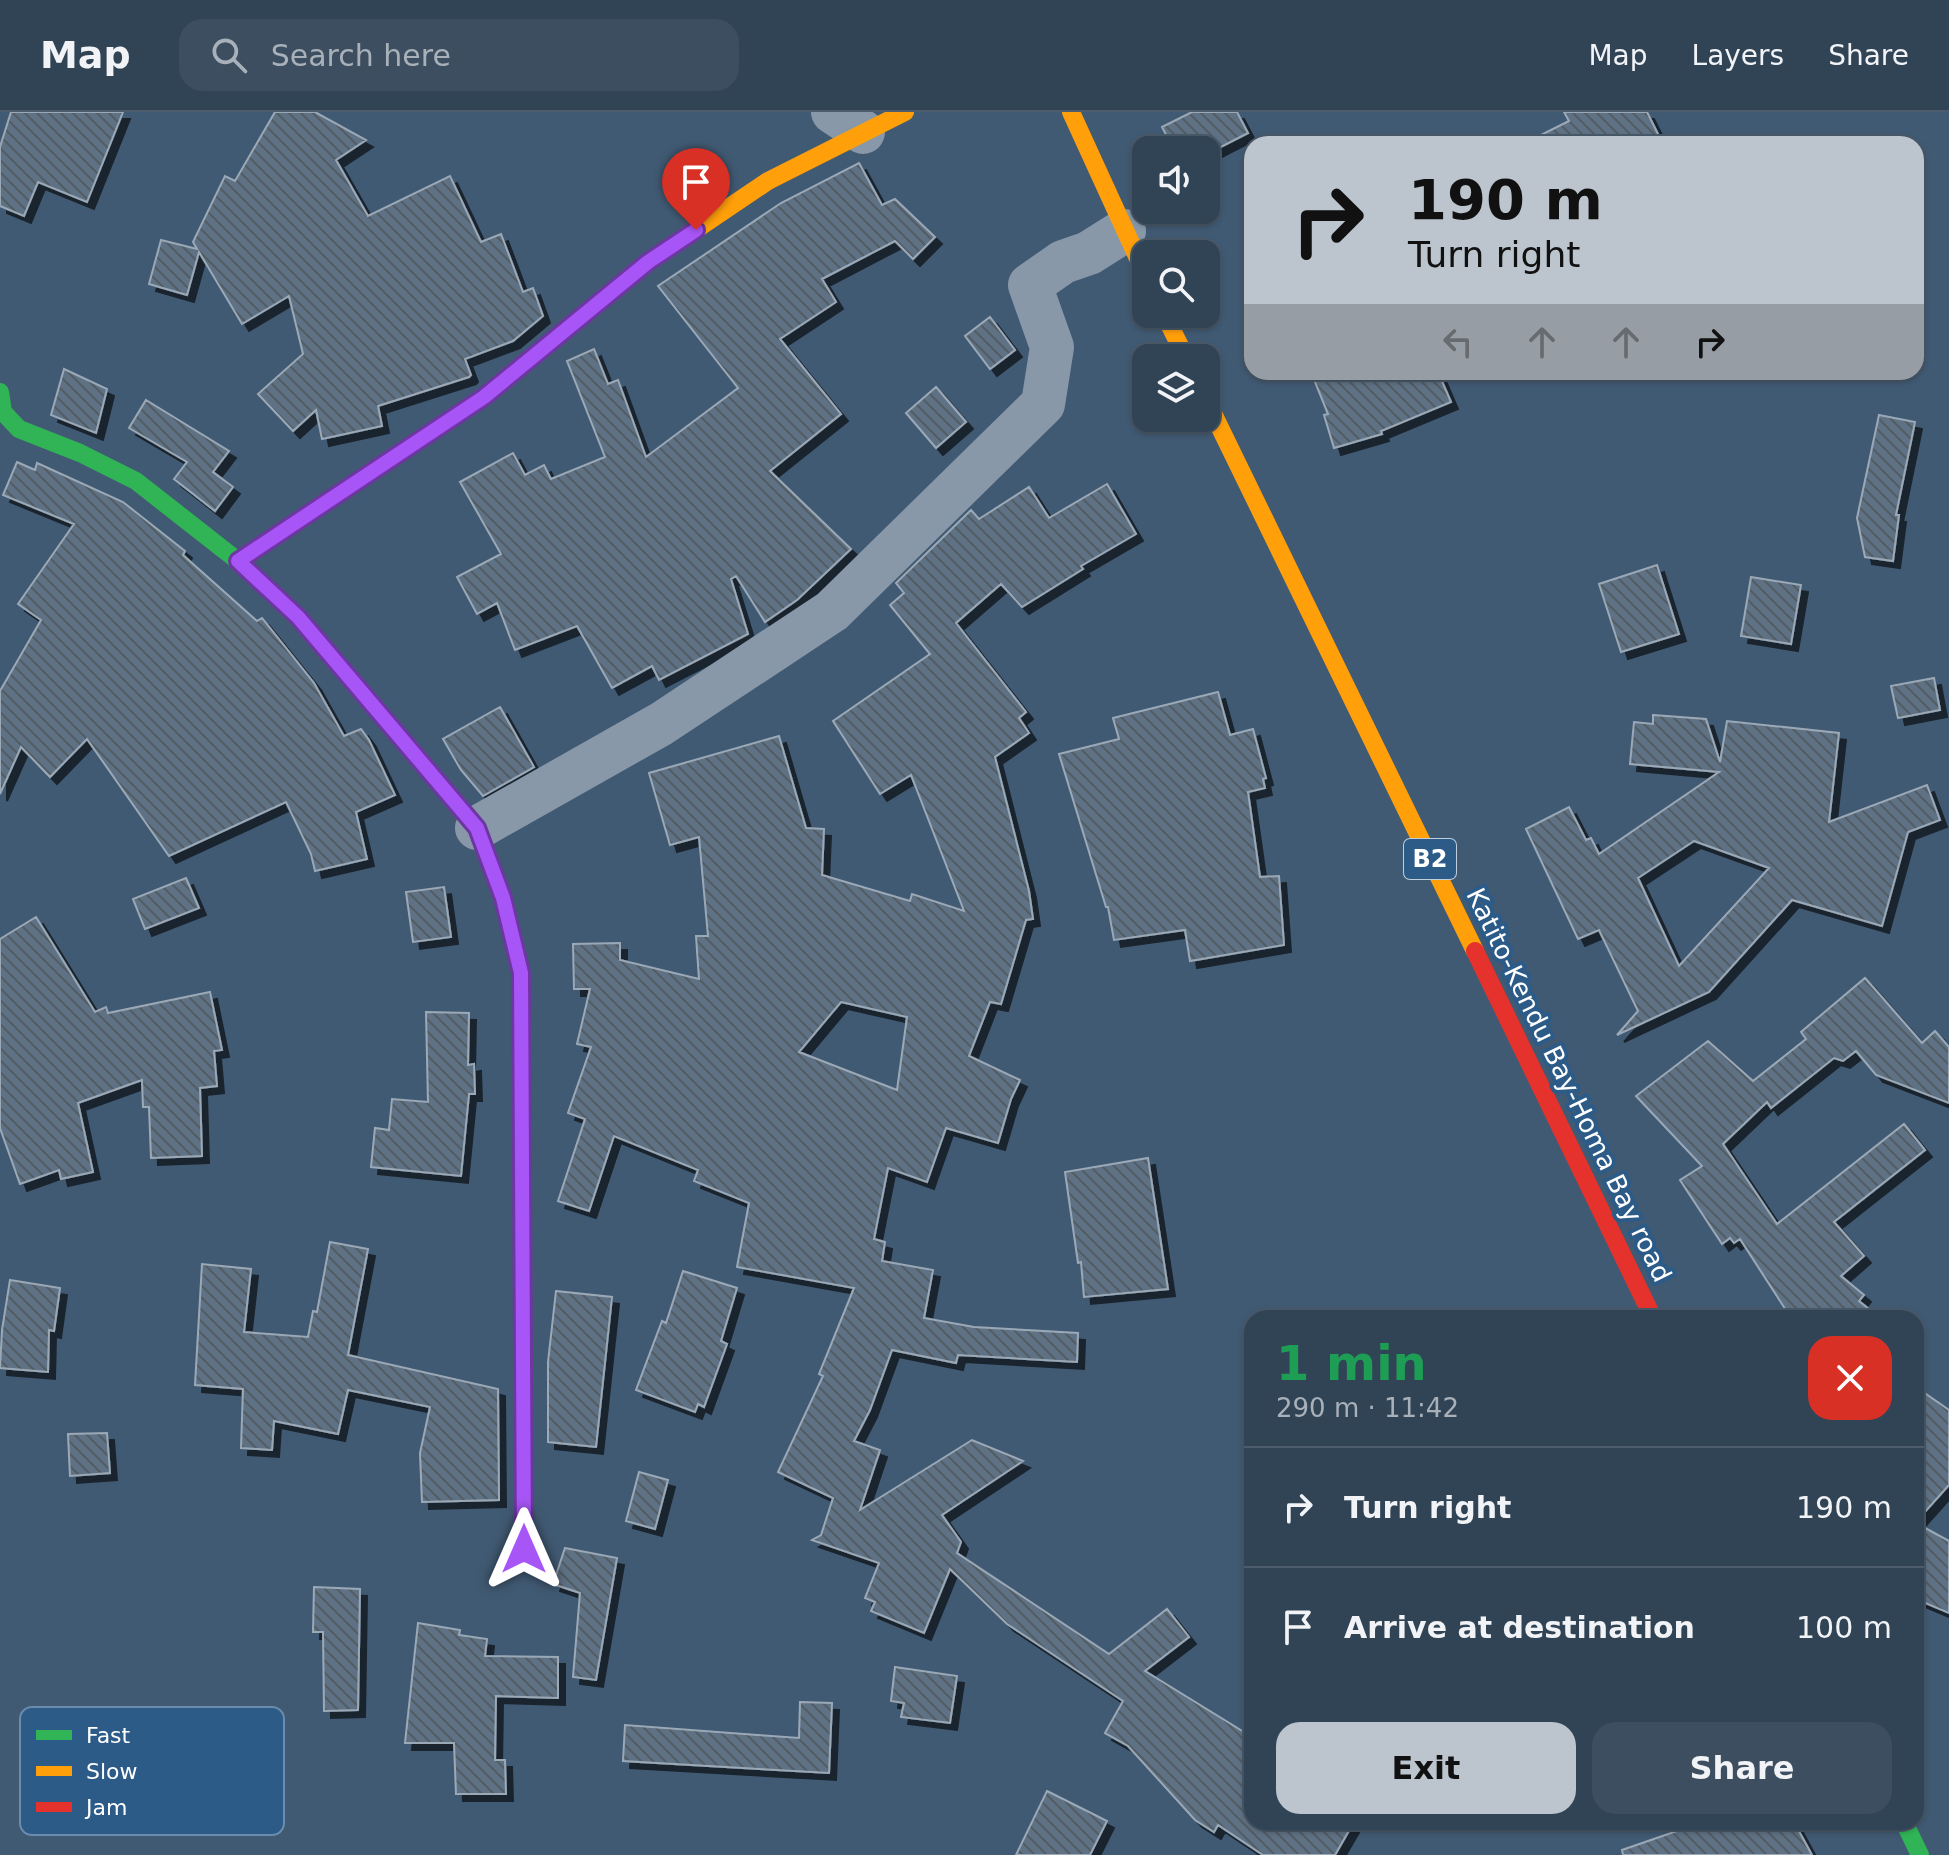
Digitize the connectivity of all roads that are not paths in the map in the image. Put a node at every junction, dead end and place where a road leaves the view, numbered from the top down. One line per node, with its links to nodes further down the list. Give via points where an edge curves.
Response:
1 (905, 112): 3 (main road)
2 (1071, 112): 4 (main road)
3 (848, 122): 8 (main road, via 648,262 484,397)
4 (1124, 231): 5 (main road); 9 (street, via 1030,285 1052,347 1043,404 832,611 661,724)
5 (1132, 247)
6 (0, 392): 8 (main road, via 3,412 19,429 136,481)
7 (1220, 428): 10 (main road, Katito-Kendu Bay-Homa Bay road / B2)
8 (238, 561): 9 (main road, via 298,617)
9 (477, 828): 11 (main road, via 503,898 521,973)
10 (1649, 1310)
11 (524, 1549)
12 (1908, 1830): 13 (main road)
13 (1920, 1855)

